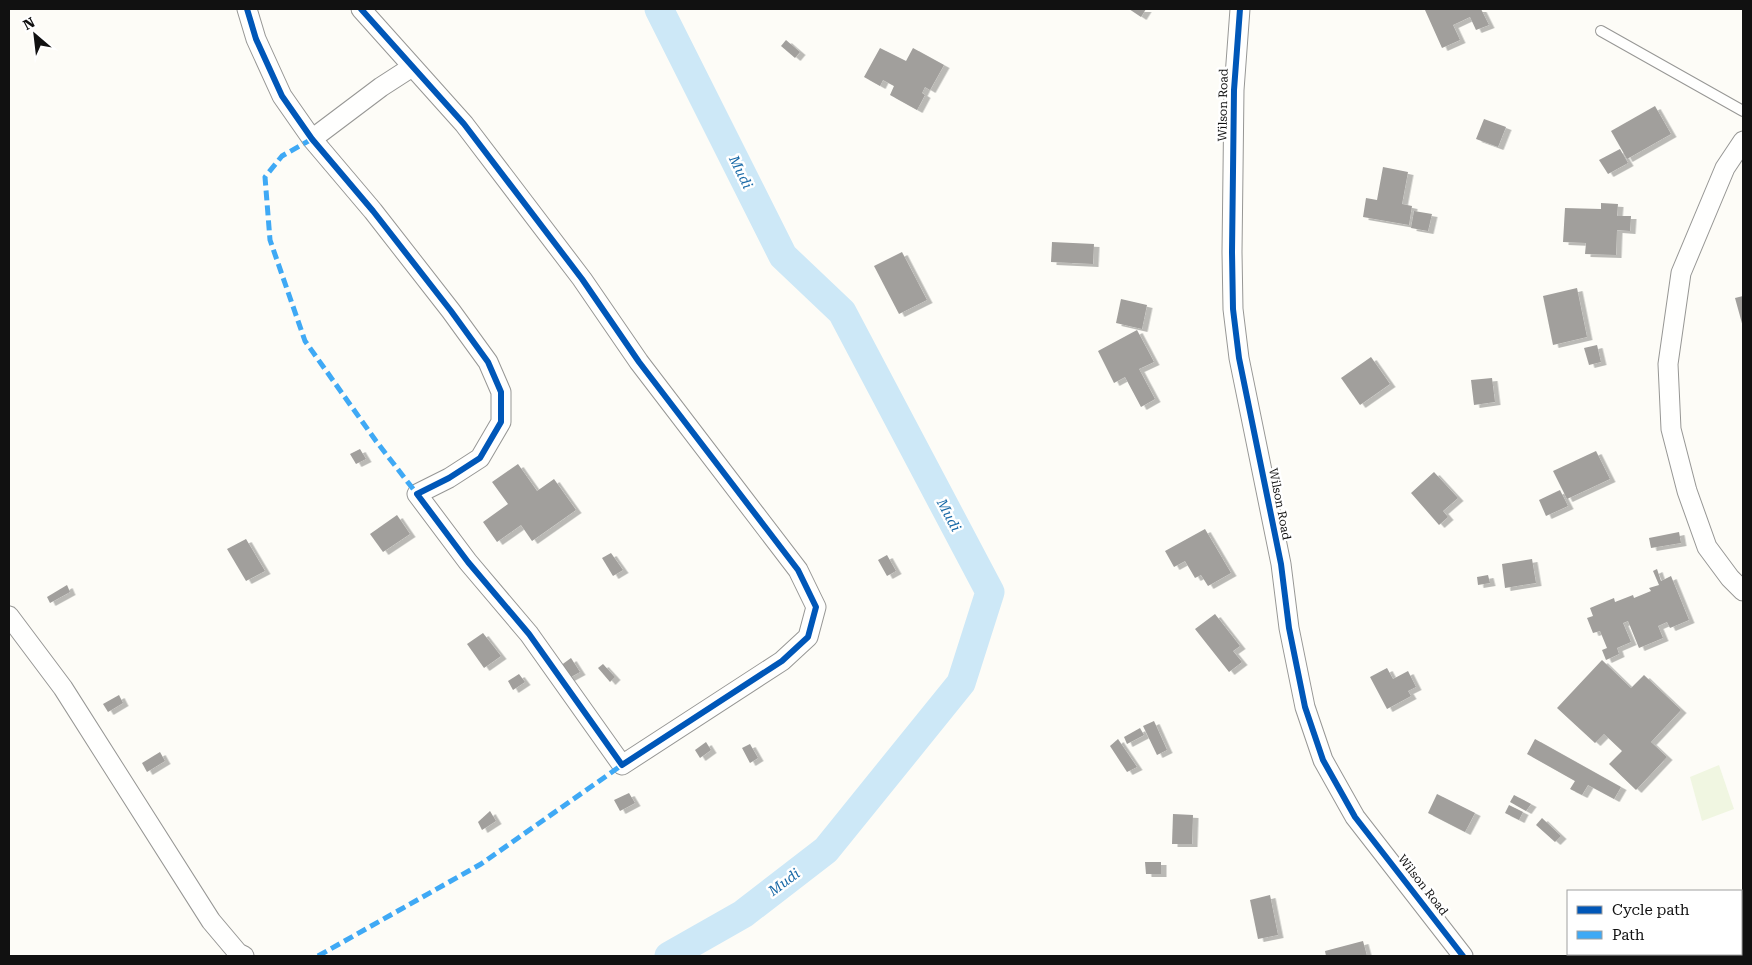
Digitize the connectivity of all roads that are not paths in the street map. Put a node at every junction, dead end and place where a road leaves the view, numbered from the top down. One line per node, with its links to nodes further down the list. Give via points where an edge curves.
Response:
1 (247, 9): 7 (street, via 256,39 282,96)
2 (361, 9): 5 (street)
3 (1240, 9): 12 (street, Wilson Road, via 1234,90 1233,309 1239,358 1281,564 1288,628 1305,707 1323,760 1355,817)
4 (1601, 31): 6 (lane)
5 (412, 67): 7 (street); 7 (street, via 464,124 582,279 639,362 798,570 816,607 808,637 782,661 622,765 528,634 416,494 480,458 501,422 500,392 488,362 451,311)
6 (1743, 111)
7 (312, 139)
8 (1743, 141): 9 (street, via 1724,168 1681,273 1668,364 1672,429 1687,491 1707,548)
9 (1743, 591)
10 (9, 616): 11 (street, via 63,688 212,921)
11 (244, 956)
12 (1463, 956)

